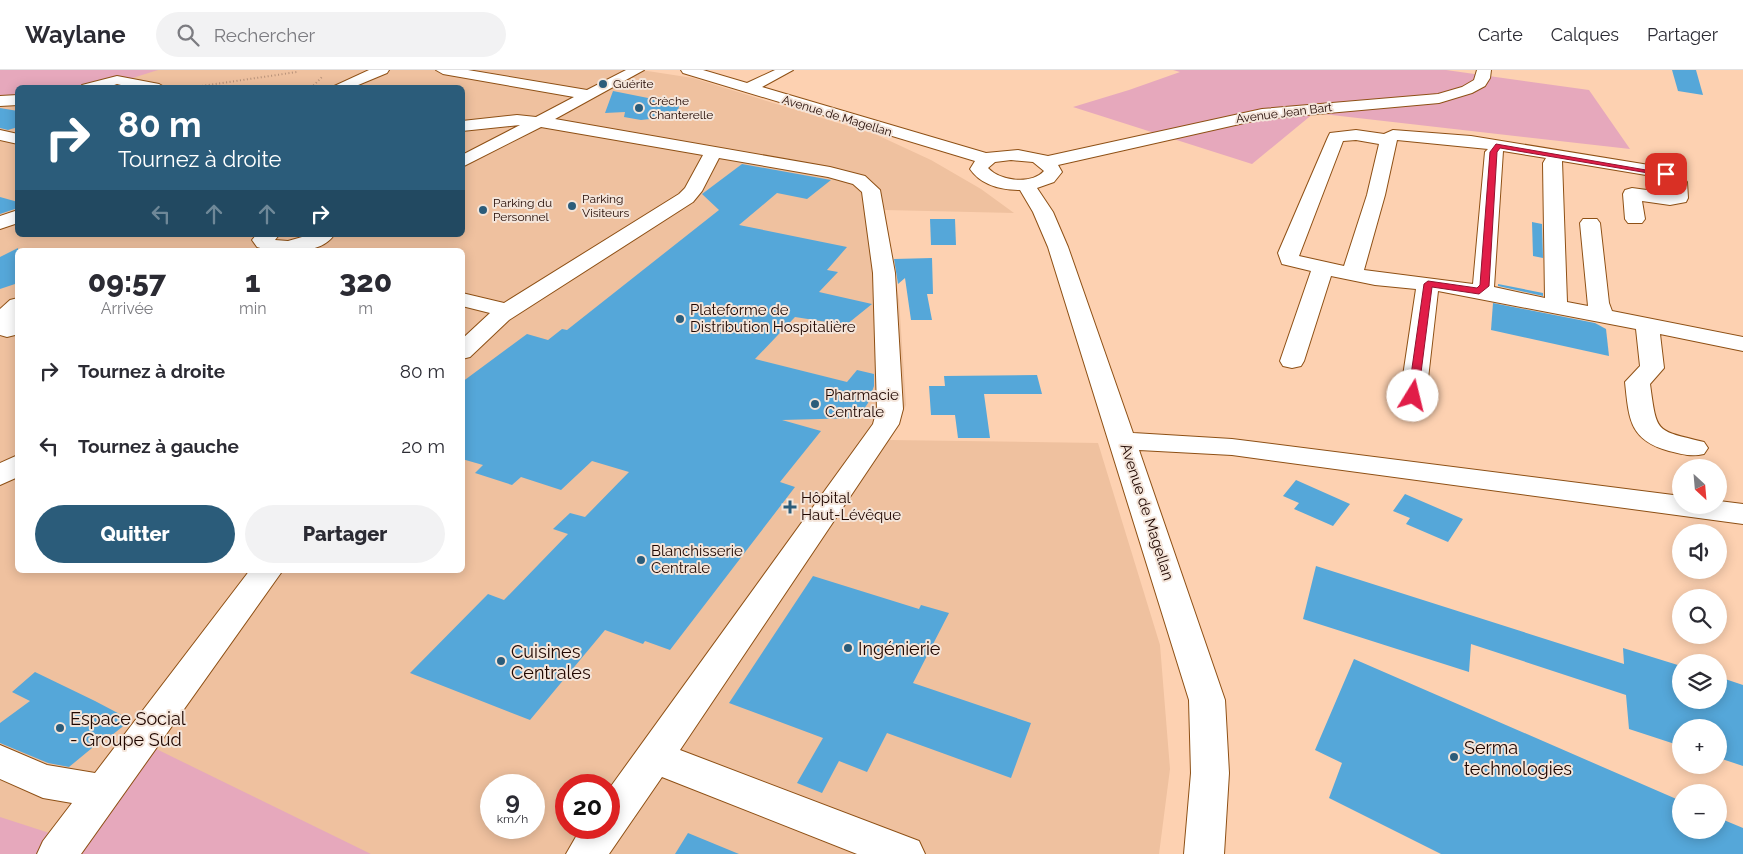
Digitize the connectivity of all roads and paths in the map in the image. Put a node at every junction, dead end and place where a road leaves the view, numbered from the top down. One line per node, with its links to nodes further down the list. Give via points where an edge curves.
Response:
1 (382, 70): 15 (street)
2 (442, 70): 8 (street)
3 (619, 70): 17 (street)
4 (637, 70): 17 (street)
5 (786, 70): 16 (street)
6 (1484, 70): 31 (street, Avenue Jean Bart, via 1480,82 1446,96 1262,114)
7 (297, 72): 13 (path)
8 (479, 72): 17 (street)
9 (688, 72): 16 (street, Avenue de Magellan)
10 (322, 77): 14 (path)
11 (98, 85): 12 (street, via 117,80)
12 (143, 85)
13 (208, 85)
14 (314, 85)
15 (345, 85)
16 (748, 89): 29 (street, Avenue de Magellan)
17 (582, 94): 20 (street)
18 (15, 100): 19 (street)
19 (0, 101)
20 (530, 122): 21 (street); 26 (street); 27 (street); 30 (street)
21 (465, 126)
22 (0, 135): 23 (street)
23 (15, 138)
24 (1389, 140): 25 (street, via 1393,135 1401,134); 39 (street, via 1349,134 1336,137 1288,253 1289,260); 40 (street)
25 (1498, 146): 28 (street); 42 (street, via 1494,152 1484,286)
26 (465, 151)
27 (713, 152): 46 (street, via 694,191 686,198); 60 (street, via 830,172 859,180 871,190 884,273 890,409 886,424 870,449)
28 (1556, 155): 34 (street, via 1649,170 1676,179 1679,198 1632,194); 44 (street, via 1552,163)
29 (986, 159): 31 (street, via 1016,155); 32 (street, via 979,169 989,178)
30 (465, 160)
31 (1047, 162): 32 (street, via 1053,172 1051,176)
32 (1025, 184): 54 (street, Avenue de Magellan, via 1051,226)
33 (15, 217): 35 (street)
34 (1635, 219)
35 (0, 223)
36 (1590, 223): 47 (street, via 1598,304)
37 (320, 237): 38 (street, via 302,247)
38 (278, 244)
39 (1323, 267): 40 (street); 52 (street)
40 (1352, 274): 41 (street)
41 (1428, 284): 42 (street); 53 (street)
42 (1479, 291): 44 (street)
43 (465, 300): 46 (street)
44 (1556, 306): 47 (street)
45 (15, 307): 49 (street, via 6,315)
46 (507, 311): 51 (street)
47 (1603, 316): 48 (street)
48 (1647, 325): 50 (street); 55 (street, via 1652,368 1638,382 1646,430 1654,438)
49 (8, 332)
50 (1743, 344)
51 (465, 349)
52 (1292, 361)
53 (1413, 396)
54 (1124, 441): 58 (street, via 1232,447); 68 (street, Avenue de Magellan, via 1207,700 1210,774)
55 (1694, 448)
56 (15, 466): 57 (street)
57 (0, 476)
58 (1743, 514)
59 (265, 573): 62 (street)
60 (654, 757): 63 (street); 67 (street)
61 (0, 761): 62 (street, via 43,781)
62 (103, 791): 65 (street)
63 (620, 805)
64 (596, 839): 66 (street)
65 (57, 854)
66 (586, 854)
67 (905, 854)
68 (1204, 854)

